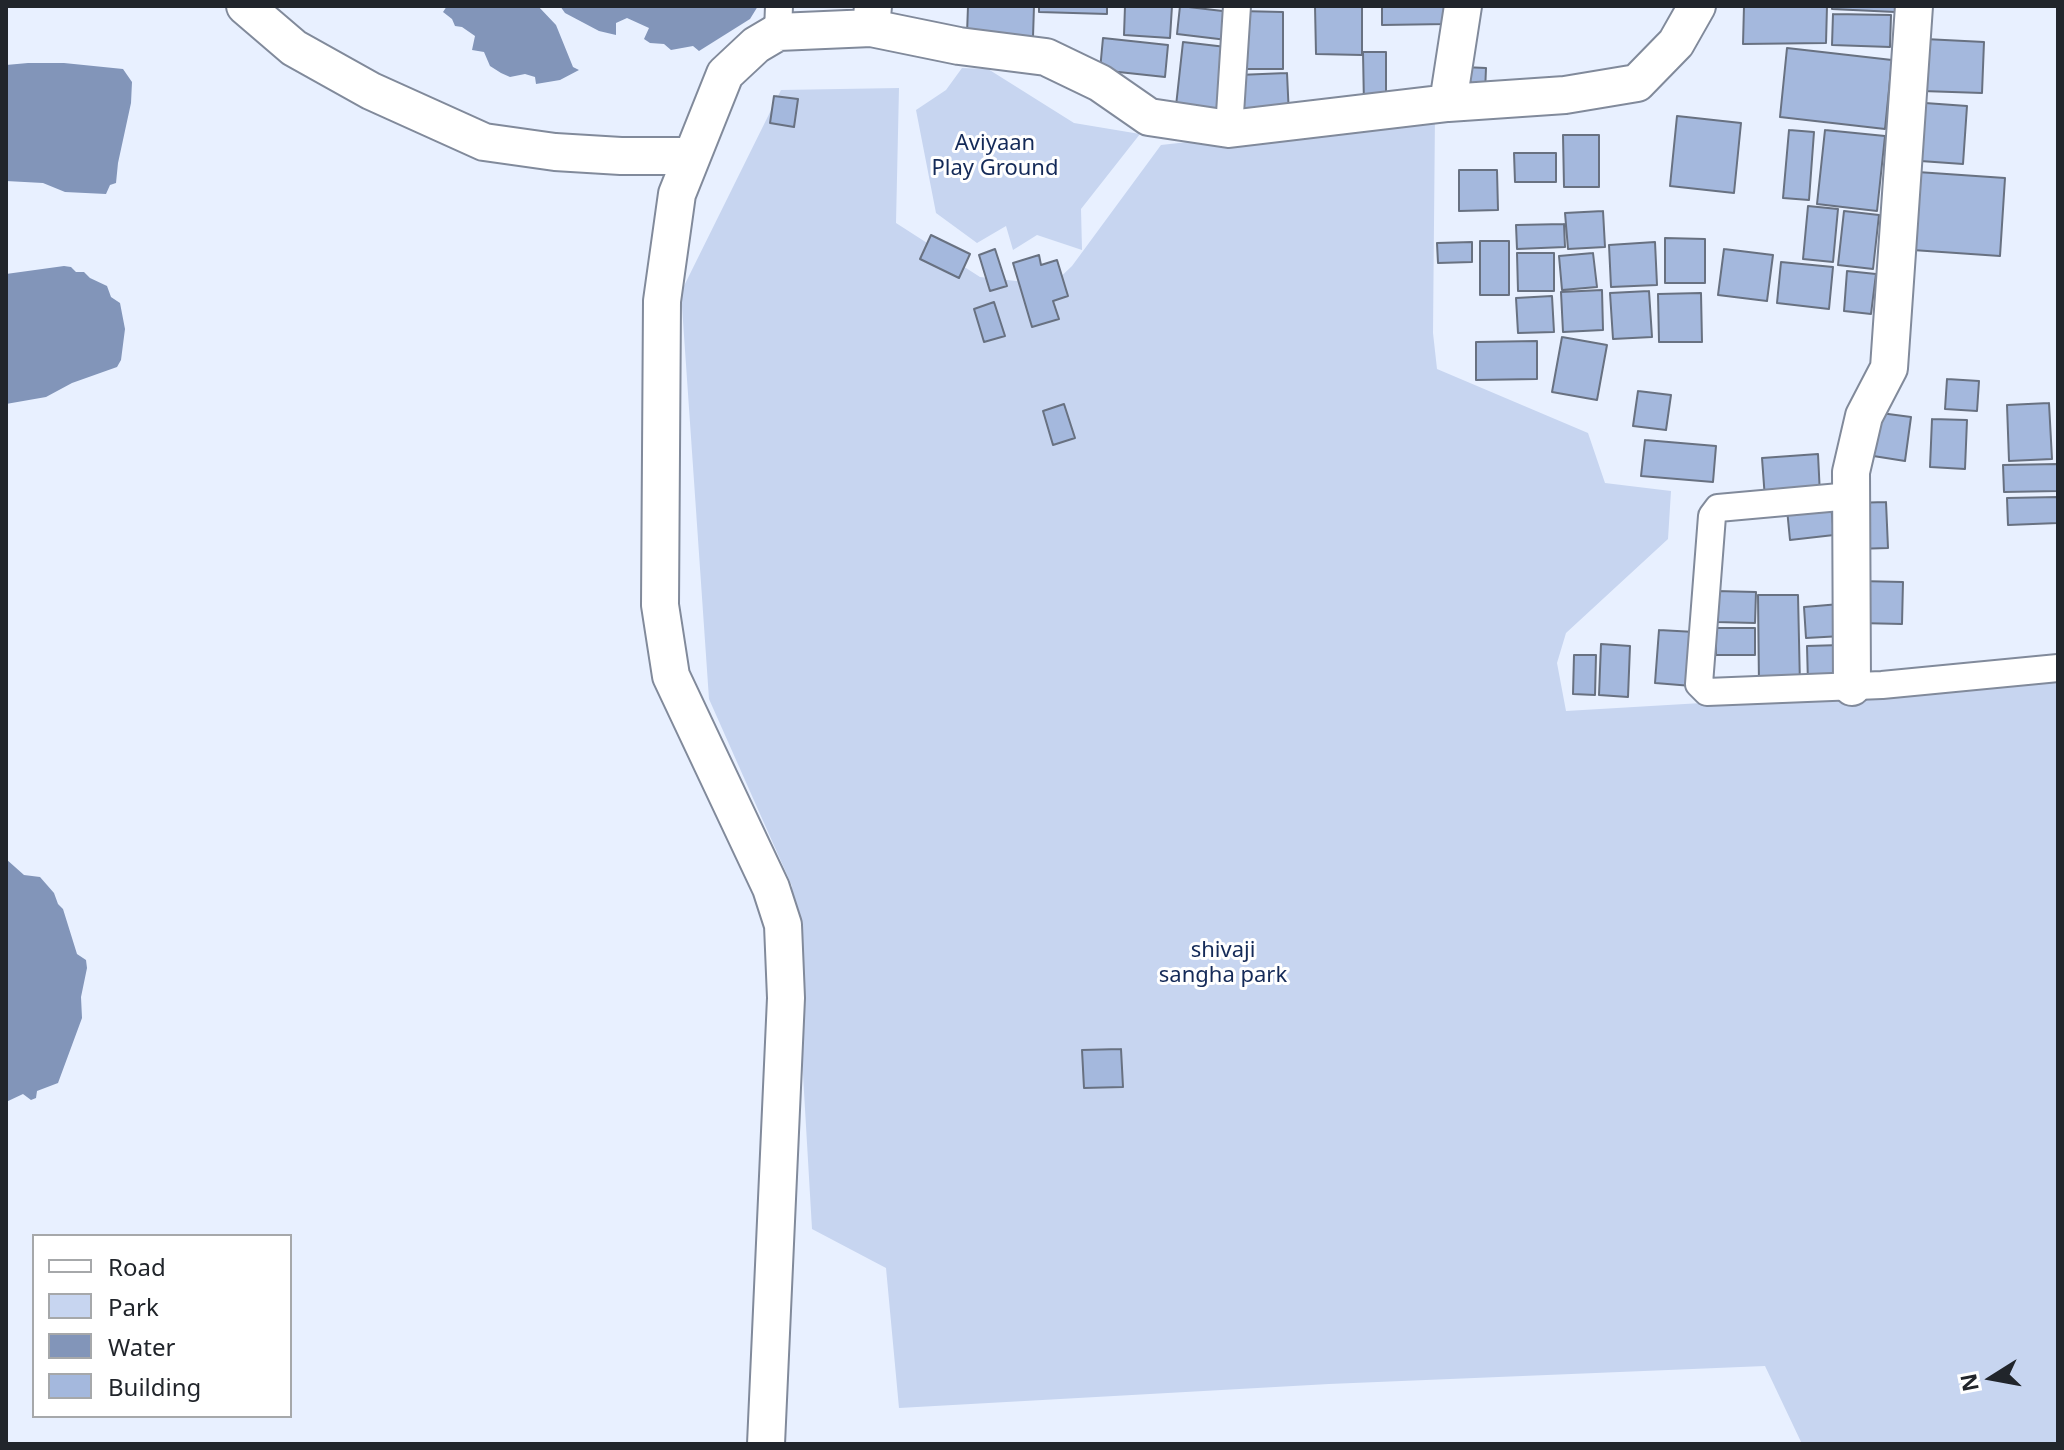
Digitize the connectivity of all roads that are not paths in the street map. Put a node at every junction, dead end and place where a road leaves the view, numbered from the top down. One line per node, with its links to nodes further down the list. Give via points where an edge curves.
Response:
1 (245, 6): 10 (street, via 294,48 371,91 484,142 555,152)
2 (1237, 6): 9 (street)
3 (1463, 6): 8 (street)
4 (1697, 6): 8 (street, via 1676,43 1637,83 1565,95)
5 (1914, 6): 11 (street, via 1889,368 1864,416)
6 (872, 17): 7 (street); 9 (street, via 959,46 1046,57 1100,83 1149,117)
7 (779, 19): 10 (street, via 725,74)
8 (1448, 103): 9 (street)
9 (1229, 129)
10 (692, 156): 14 (street, via 677,194 662,301 660,605 671,676 771,888 783,925 786,998)
11 (1851, 496): 13 (street); 13 (street, via 1718,508 1712,516 1699,684 1707,692)
12 (2058, 668): 13 (street)
13 (1852, 687)
14 (766, 1444)

